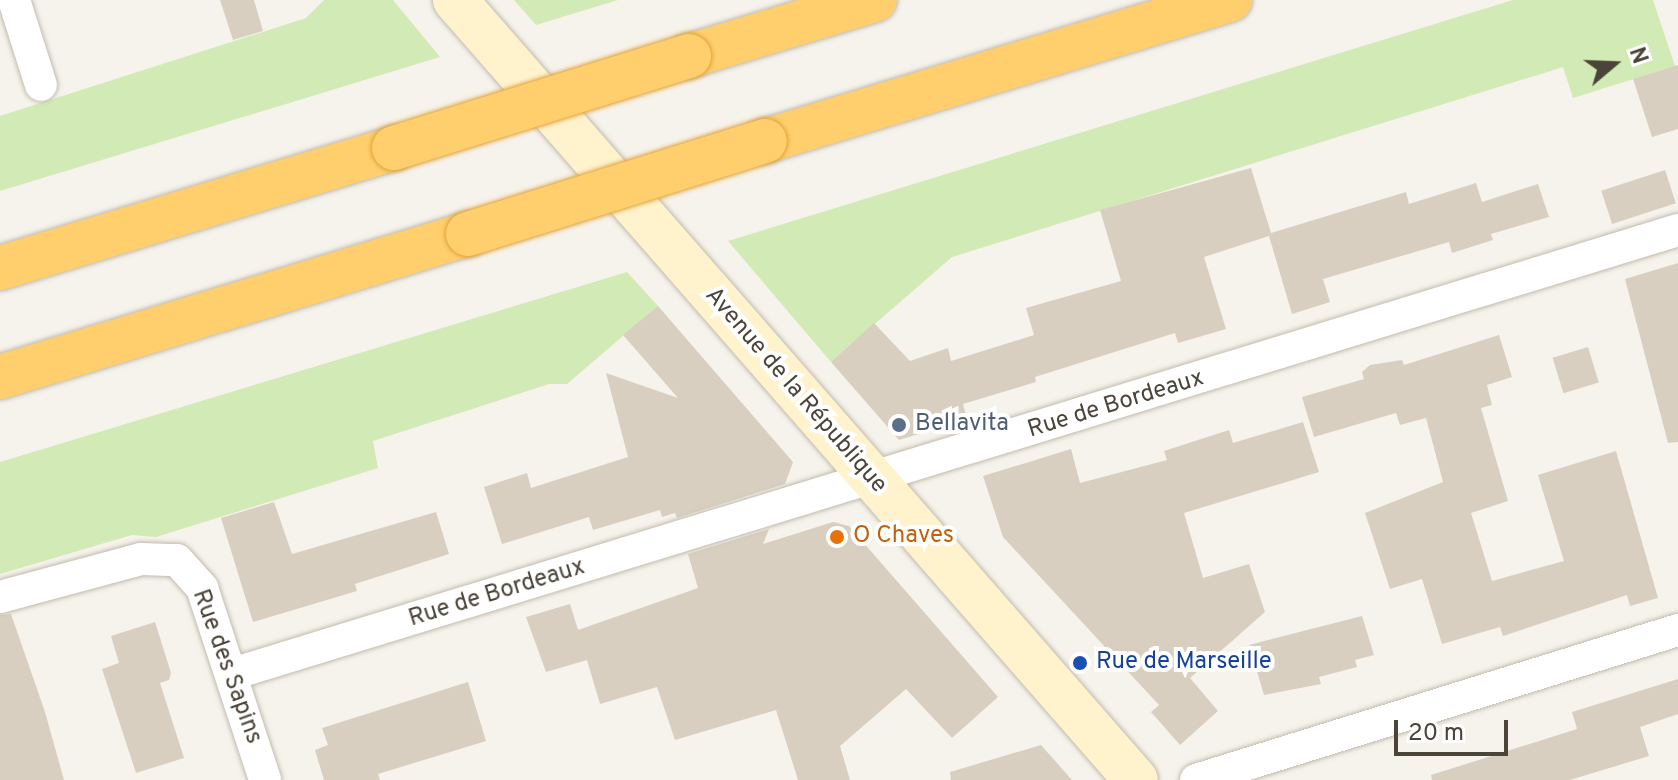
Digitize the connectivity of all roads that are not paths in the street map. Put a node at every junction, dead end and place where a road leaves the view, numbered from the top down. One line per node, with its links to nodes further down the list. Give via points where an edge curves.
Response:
1 (14, 0): 5 (street)
2 (455, 0): 9 (main road, Avenue de la République)
3 (875, 0): 7 (highway, bridge)
4 (1230, 0): 8 (highway, bridge)
5 (41, 85)
6 (1678, 230): 9 (street, Rue de Bordeaux)
7 (0, 268)
8 (0, 377)
9 (871, 480): 12 (street, Rue de Bordeaux); 14 (main road, Avenue de la République)
10 (0, 597): 12 (street, Rue des Sapins, via 141,559 177,560 202,588)
11 (1678, 630): 15 (street)
12 (232, 674): 13 (street, Rue des Sapins)
13 (265, 780)
14 (1136, 780)
15 (1196, 780)

